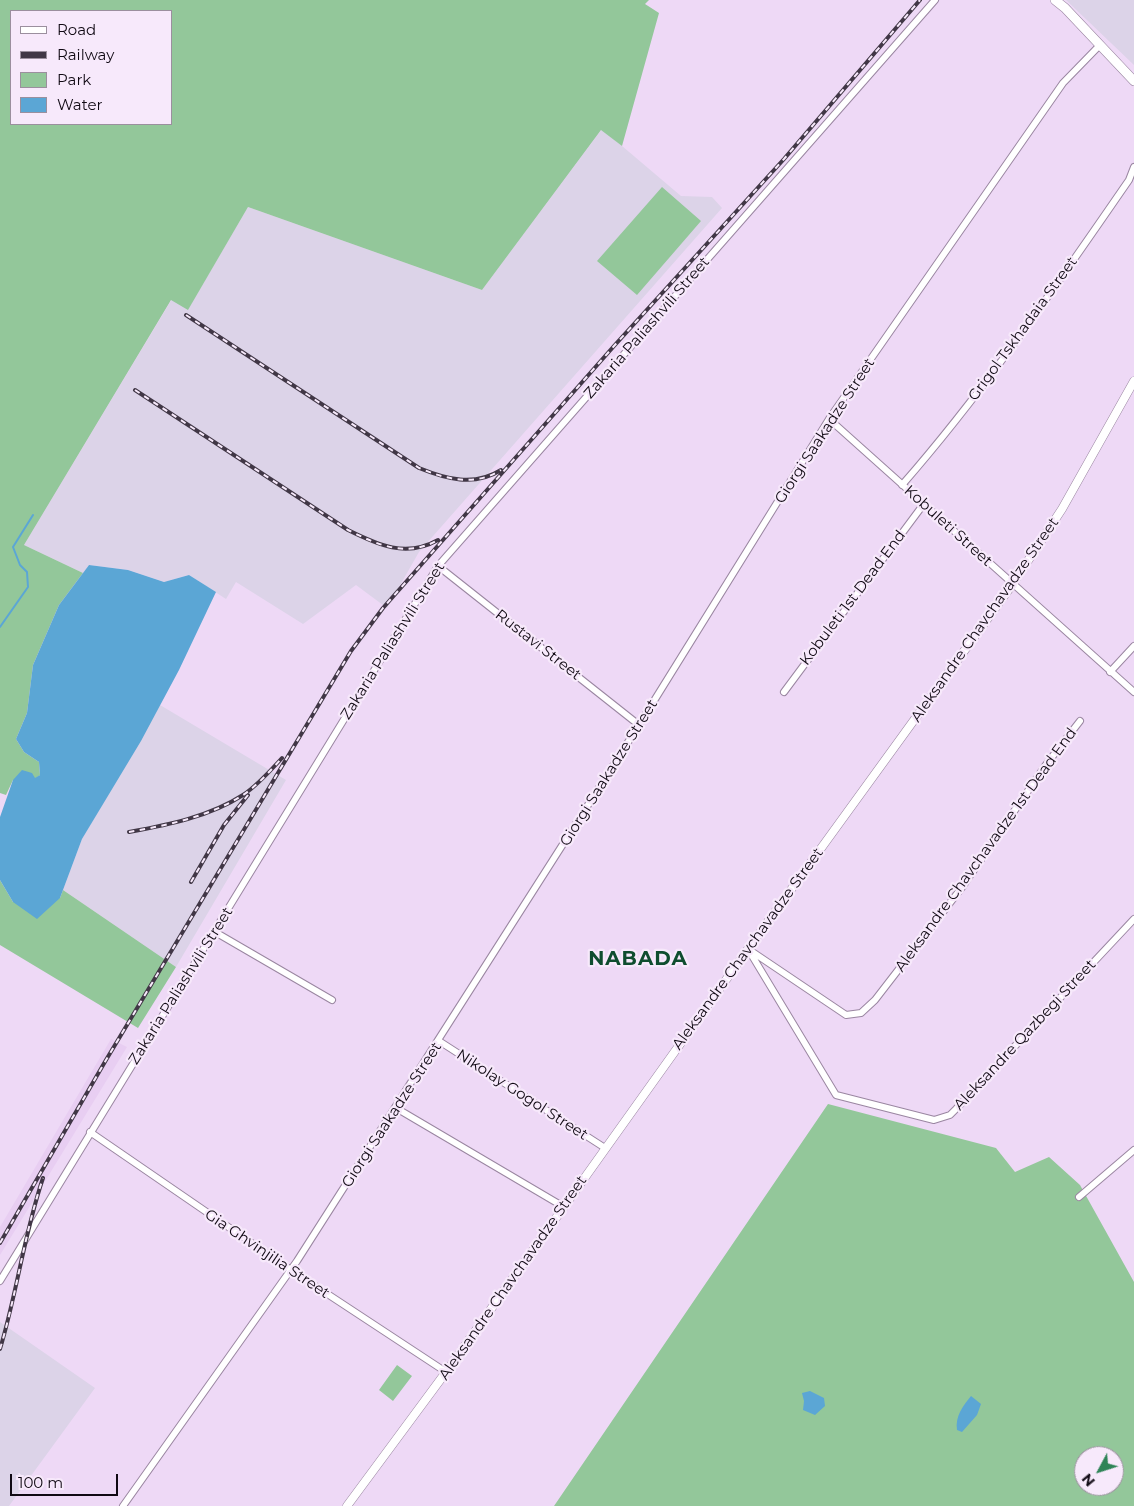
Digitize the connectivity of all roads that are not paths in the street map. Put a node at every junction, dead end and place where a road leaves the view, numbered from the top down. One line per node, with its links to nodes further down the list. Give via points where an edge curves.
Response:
1 (935, 0): 10 (street, Zakaria Paliashvili Street)
2 (1055, 0): 3 (main road)
3 (1100, 45): 4 (main road); 7 (street, Giorgi Saakadze Street, via 1063,83)
4 (1134, 81)
5 (1134, 167): 8 (street, Grigol Tskhadaia Street, via 1129,180 1015,344 947,433)
6 (1134, 381): 11 (street, Aleksandre Chavchavadze Street, via 1062,509)
7 (829, 419): 8 (street, Kobuleti Street); 17 (street, Giorgi Saakadze Street)
8 (902, 485): 9 (street, Kobuleti Street)
9 (923, 505): 11 (street, Kobuleti Street); 14 (street, Kobuleti 1st Dead End)
10 (438, 566): 17 (street, Rustavi Street); 19 (street, Zakaria Paliashvili Street)
11 (1012, 585): 13 (street, Kobuleti Street); 20 (street, Aleksandre Chavchavadze Street)
12 (1134, 646): 13 (street)
13 (1110, 672): 15 (street, Kobuleti Street)
14 (784, 692)
15 (1134, 692)
16 (1080, 721): 20 (street, Aleksandre Chavchavadze 1st Dead End, via 1045,766 963,886 875,1000 861,1013 846,1015)
17 (639, 725): 22 (street, Giorgi Saakadze Street)
18 (1134, 919): 20 (street, Aleksandre Qazbegi Street, via 956,1109 950,1115 934,1120 836,1095)
19 (214, 932): 21 (street); 24 (street, Zakaria Paliashvili Street)
20 (748, 948): 25 (street, Aleksandre Chavchavadze Street)
21 (332, 1000)
22 (439, 1041): 23 (street, Giorgi Saakadze Street); 25 (street, Nikolay Gogol Street)
23 (396, 1108): 28 (street); 29 (street, Giorgi Saakadze Street)
24 (90, 1132): 29 (street, Gia Ghvinjilia Street); 30 (street, Zakaria Paliashvili Street)
25 (605, 1148): 28 (street, Aleksandre Chavchavadze Street)
26 (1134, 1150): 27 (street)
27 (1080, 1197)
28 (564, 1207): 31 (street, Aleksandre Chavchavadze Street)
29 (291, 1270): 31 (street, Gia Ghvinjilia Street); 32 (street, Giorgi Saakadze Street)
30 (0, 1281)
31 (446, 1372): 33 (street, Aleksandre Chavchavadze Street)
32 (123, 1506)
33 (347, 1506)

